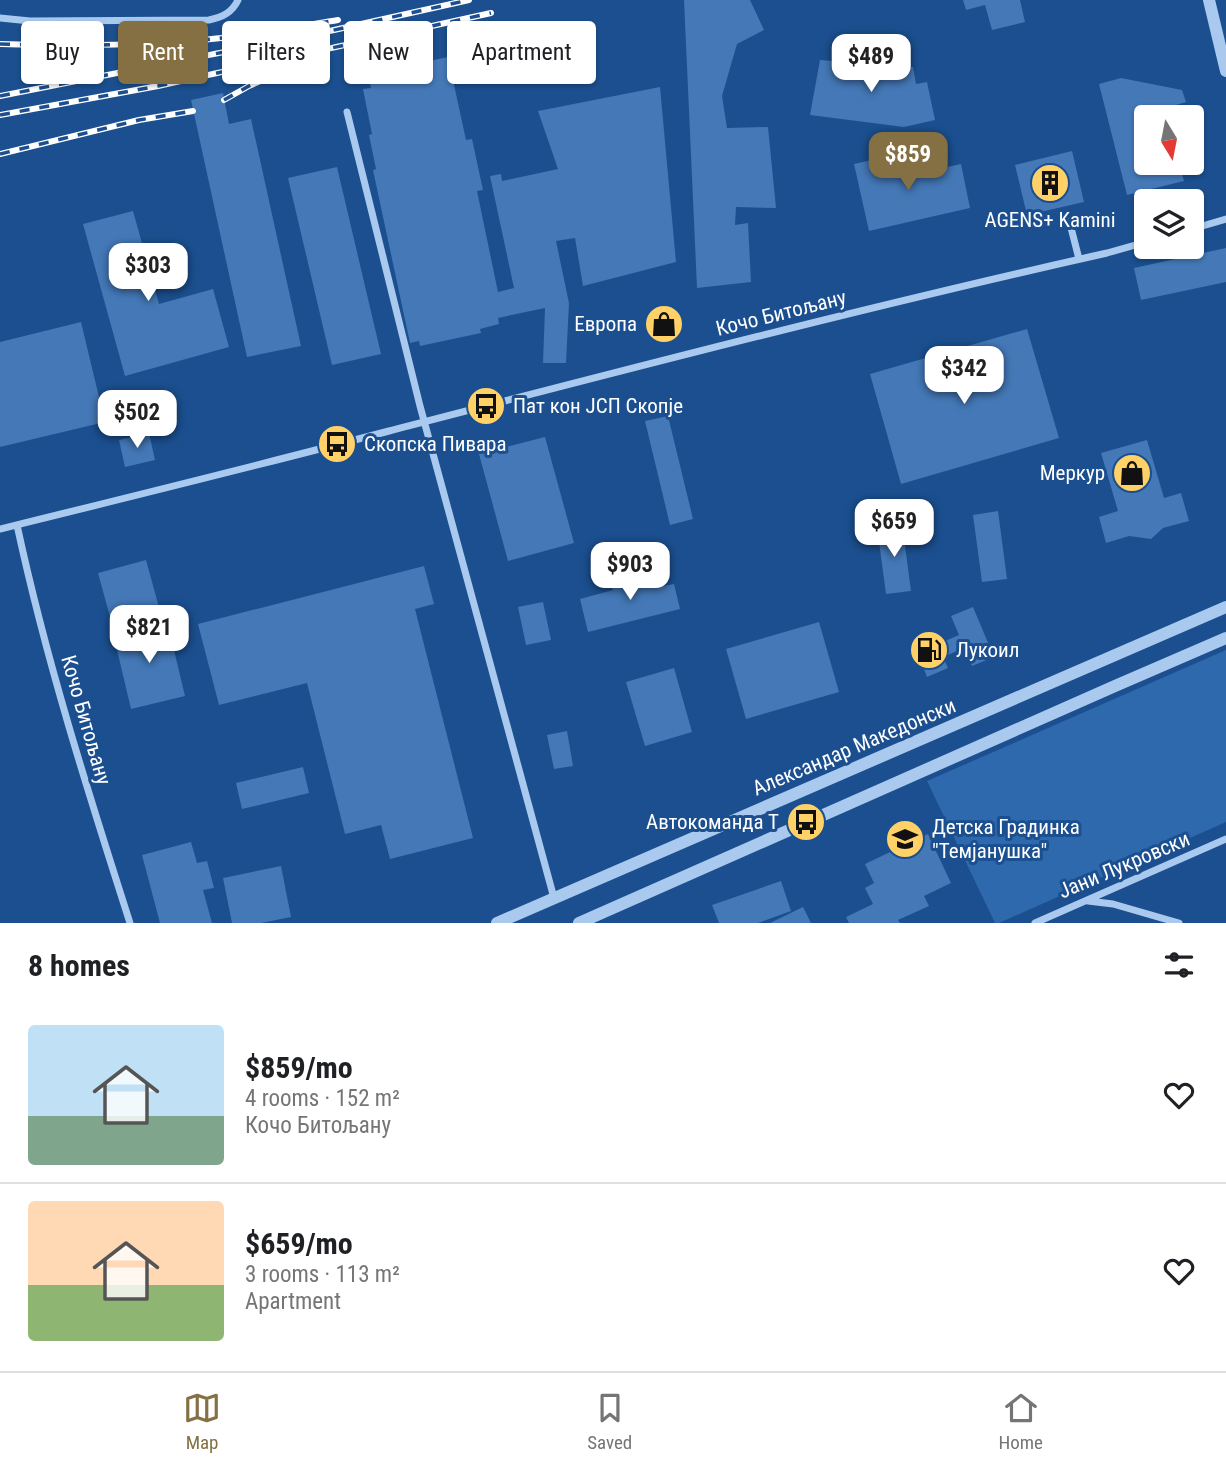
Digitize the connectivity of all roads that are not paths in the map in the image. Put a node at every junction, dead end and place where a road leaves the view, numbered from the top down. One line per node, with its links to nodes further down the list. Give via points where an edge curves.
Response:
1 (238, 0): 3 (street, via 227,14 209,20)
2 (1209, 0): 4 (street)
3 (0, 18)
4 (1226, 71)
5 (346, 112): 11 (street)
6 (1069, 216): 10 (street)
7 (1226, 219): 8 (street)
8 (1204, 225)
9 (1134, 245): 10 (street, Кочо Битољану)
10 (1079, 259): 11 (street, Кочо Битољану)
11 (425, 422): 12 (street, Кочо Битољану); 17 (street)
12 (17, 525): 13 (street, Кочо Битољану); 19 (street, Кочо Битољану, via 40,623)
13 (0, 529)
14 (1226, 607): 17 (street, Александар Македонски)
15 (1226, 638): 21 (street)
16 (1226, 839): 18 (street, Јани Лукровски)
17 (554, 898): 20 (street, Александар Македонски)
18 (1085, 901): 22 (street, Јани Лукровски); 23 (street)
19 (130, 923)
20 (498, 923)
21 (579, 923)
22 (1035, 923)
23 (1179, 923)

